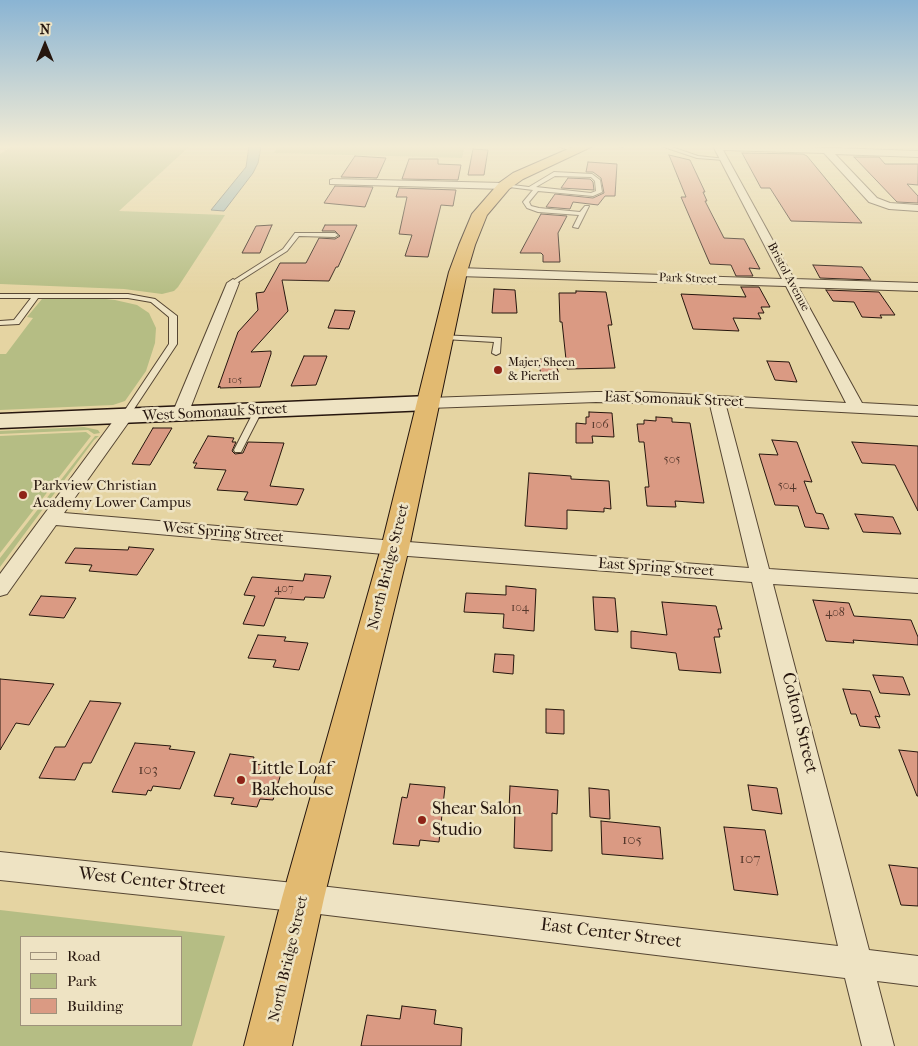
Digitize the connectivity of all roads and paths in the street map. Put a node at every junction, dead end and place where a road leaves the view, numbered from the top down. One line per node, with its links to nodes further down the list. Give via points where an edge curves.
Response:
1 (496, 195): 10 (highway, North Bridge Street, via 480,214)
2 (530, 195): 7 (lane, via 526,202 528,207)
3 (744, 195): 11 (street, Bristol Avenue)
4 (866, 195): 6 (street, via 889,206)
5 (587, 207): 7 (lane)
6 (918, 208)
7 (582, 214): 8 (lane)
8 (576, 227)
9 (335, 235): 12 (lane, via 297,234 285,250)
10 (458, 272): 11 (street, Park Street); 17 (highway, North Bridge Street)
11 (791, 282): 13 (street, Park Street); 21 (street, Bristol Avenue)
12 (233, 283): 24 (street)
13 (918, 287)
14 (0, 296): 15 (lane)
15 (36, 296): 16 (lane, via 16,322); 25 (lane, via 128,296 154,300 173,316 173,344)
16 (0, 323)
17 (444, 338): 18 (lane, via 498,340); 20 (highway, North Bridge Street)
18 (496, 353)
19 (717, 401): 20 (street, East Somonauk Street, via 596,397); 21 (street, East Somonauk Street); 30 (street, Colton Street)
20 (429, 403): 22 (street, West Somonauk Street); 29 (highway, North Bridge Street)
21 (857, 408): 23 (street, East Somonauk Street)
22 (258, 411): 24 (street, West Somonauk Street); 27 (lane)
23 (918, 411)
24 (180, 414): 25 (street, West Somonauk Street)
25 (125, 416): 26 (street, West Somonauk Street); 28 (street)
26 (0, 421)
27 (238, 450)
28 (50, 518): 29 (street, West Spring Street); 32 (street)
29 (395, 548): 30 (street, East Spring Street); 34 (highway, North Bridge Street)
30 (762, 576): 31 (street, East Spring Street); 35 (street, Colton Street)
31 (918, 586)
32 (0, 589)
33 (0, 866): 34 (street, West Center Street)
34 (303, 898): 35 (street, East Center Street); 37 (highway, North Bridge Street)
35 (858, 964): 36 (street, East Center Street); 38 (street, Colton Street)
36 (918, 971)
37 (268, 1046)
38 (878, 1046)

